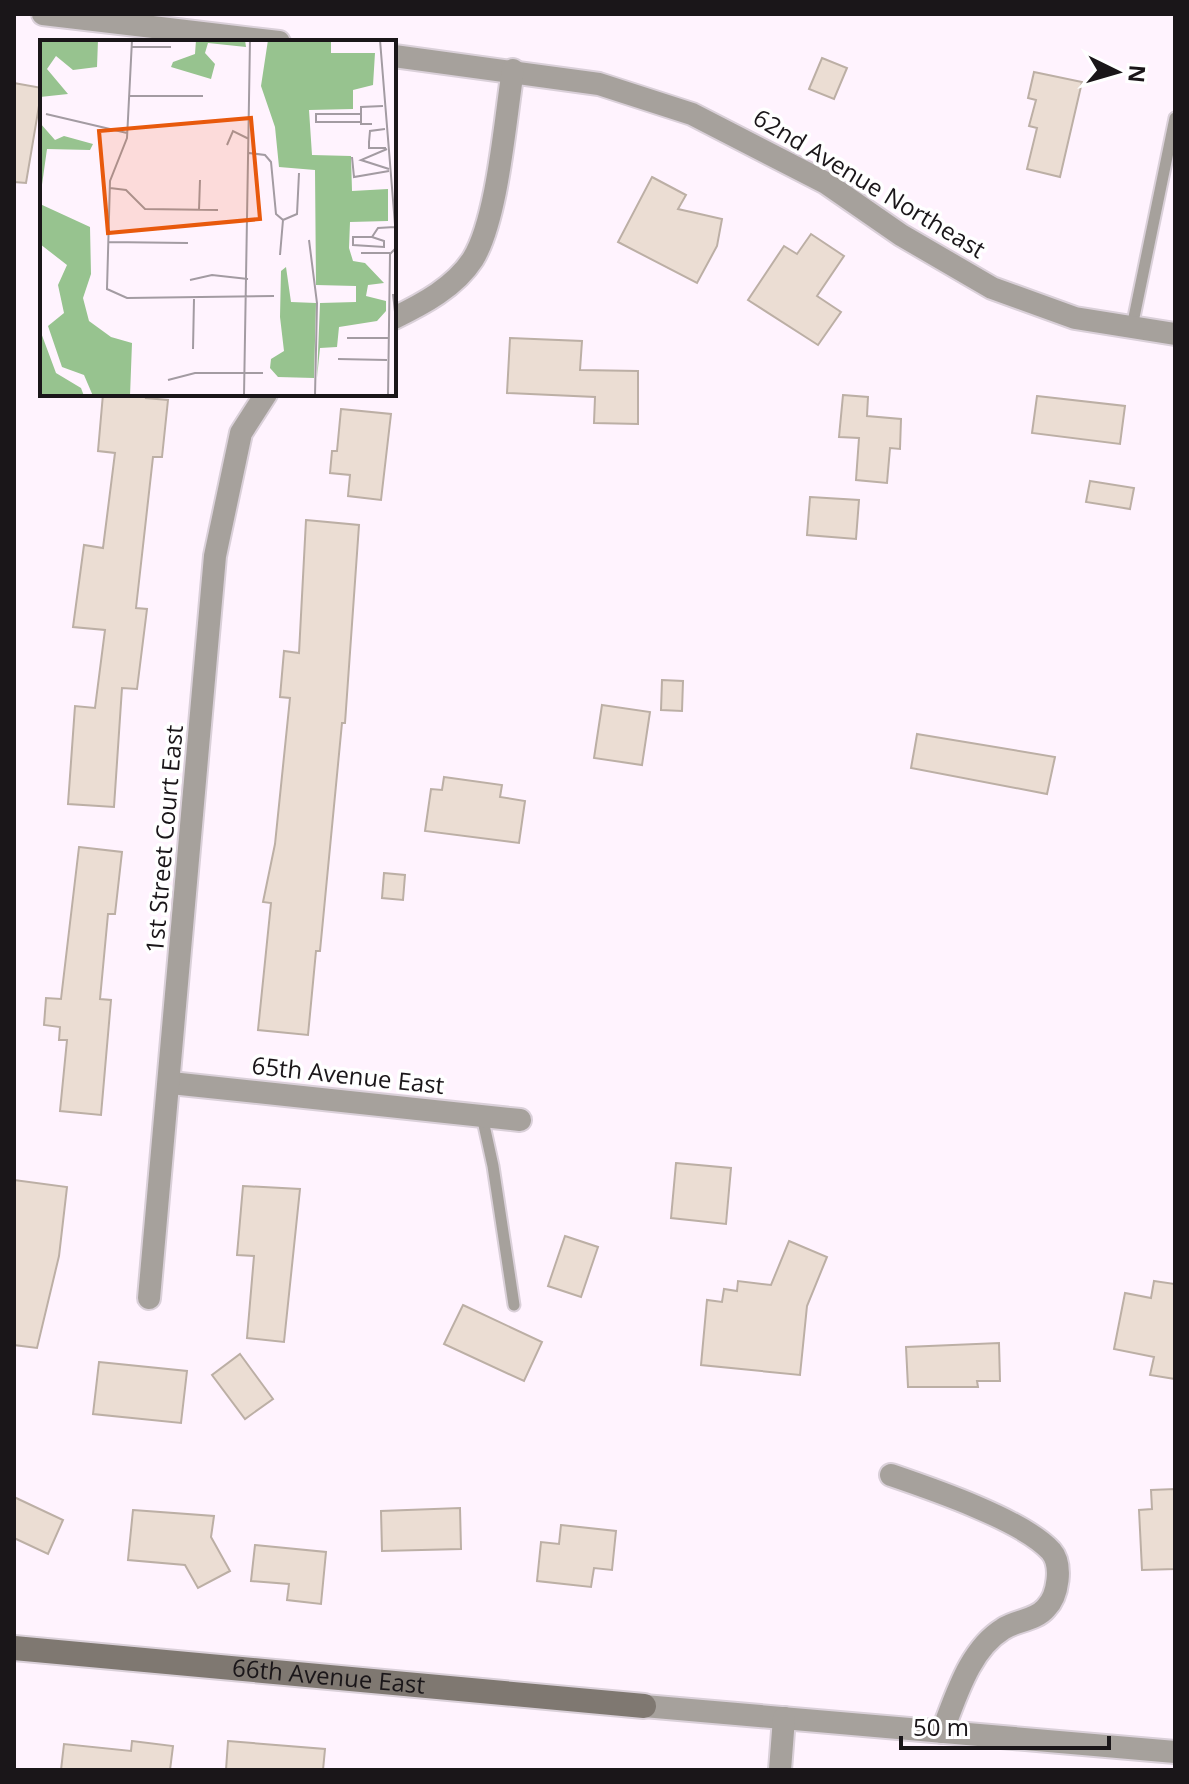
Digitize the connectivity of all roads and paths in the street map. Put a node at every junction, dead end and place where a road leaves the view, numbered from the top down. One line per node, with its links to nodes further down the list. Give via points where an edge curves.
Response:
1 (43, 14): 2 (street)
2 (262, 40)
3 (396, 56): 4 (street, 62nd Avenue Northeast)
4 (513, 70): 6 (street, via 485,227 473,258 428,302); 7 (street, 62nd Avenue Northeast, via 599,84 692,114 826,183 992,288 1075,318)
5 (1175, 118): 7 (lane)
6 (396, 317)
7 (1132, 327): 8 (street, 62nd Avenue Northeast)
8 (1175, 334)
9 (265, 396): 10 (street, 1st Street Court East, via 241,433 215,556)
10 (171, 1083): 11 (street, 65th Avenue East); 13 (street, 1st Street Court East)
11 (482, 1116): 12 (street, 65th Avenue East); 14 (lane)
12 (520, 1120)
13 (149, 1298)
14 (514, 1305)
15 (891, 1475): 19 (street, via 1005,1521 1051,1550 1057,1562 1049,1606 992,1636 969,1667)
16 (14, 1648): 17 (street, 66th Avenue East)
17 (644, 1706): 18 (street)
18 (784, 1718): 19 (street); 21 (street)
19 (942, 1732): 20 (street)
20 (1175, 1752)
21 (780, 1770)

